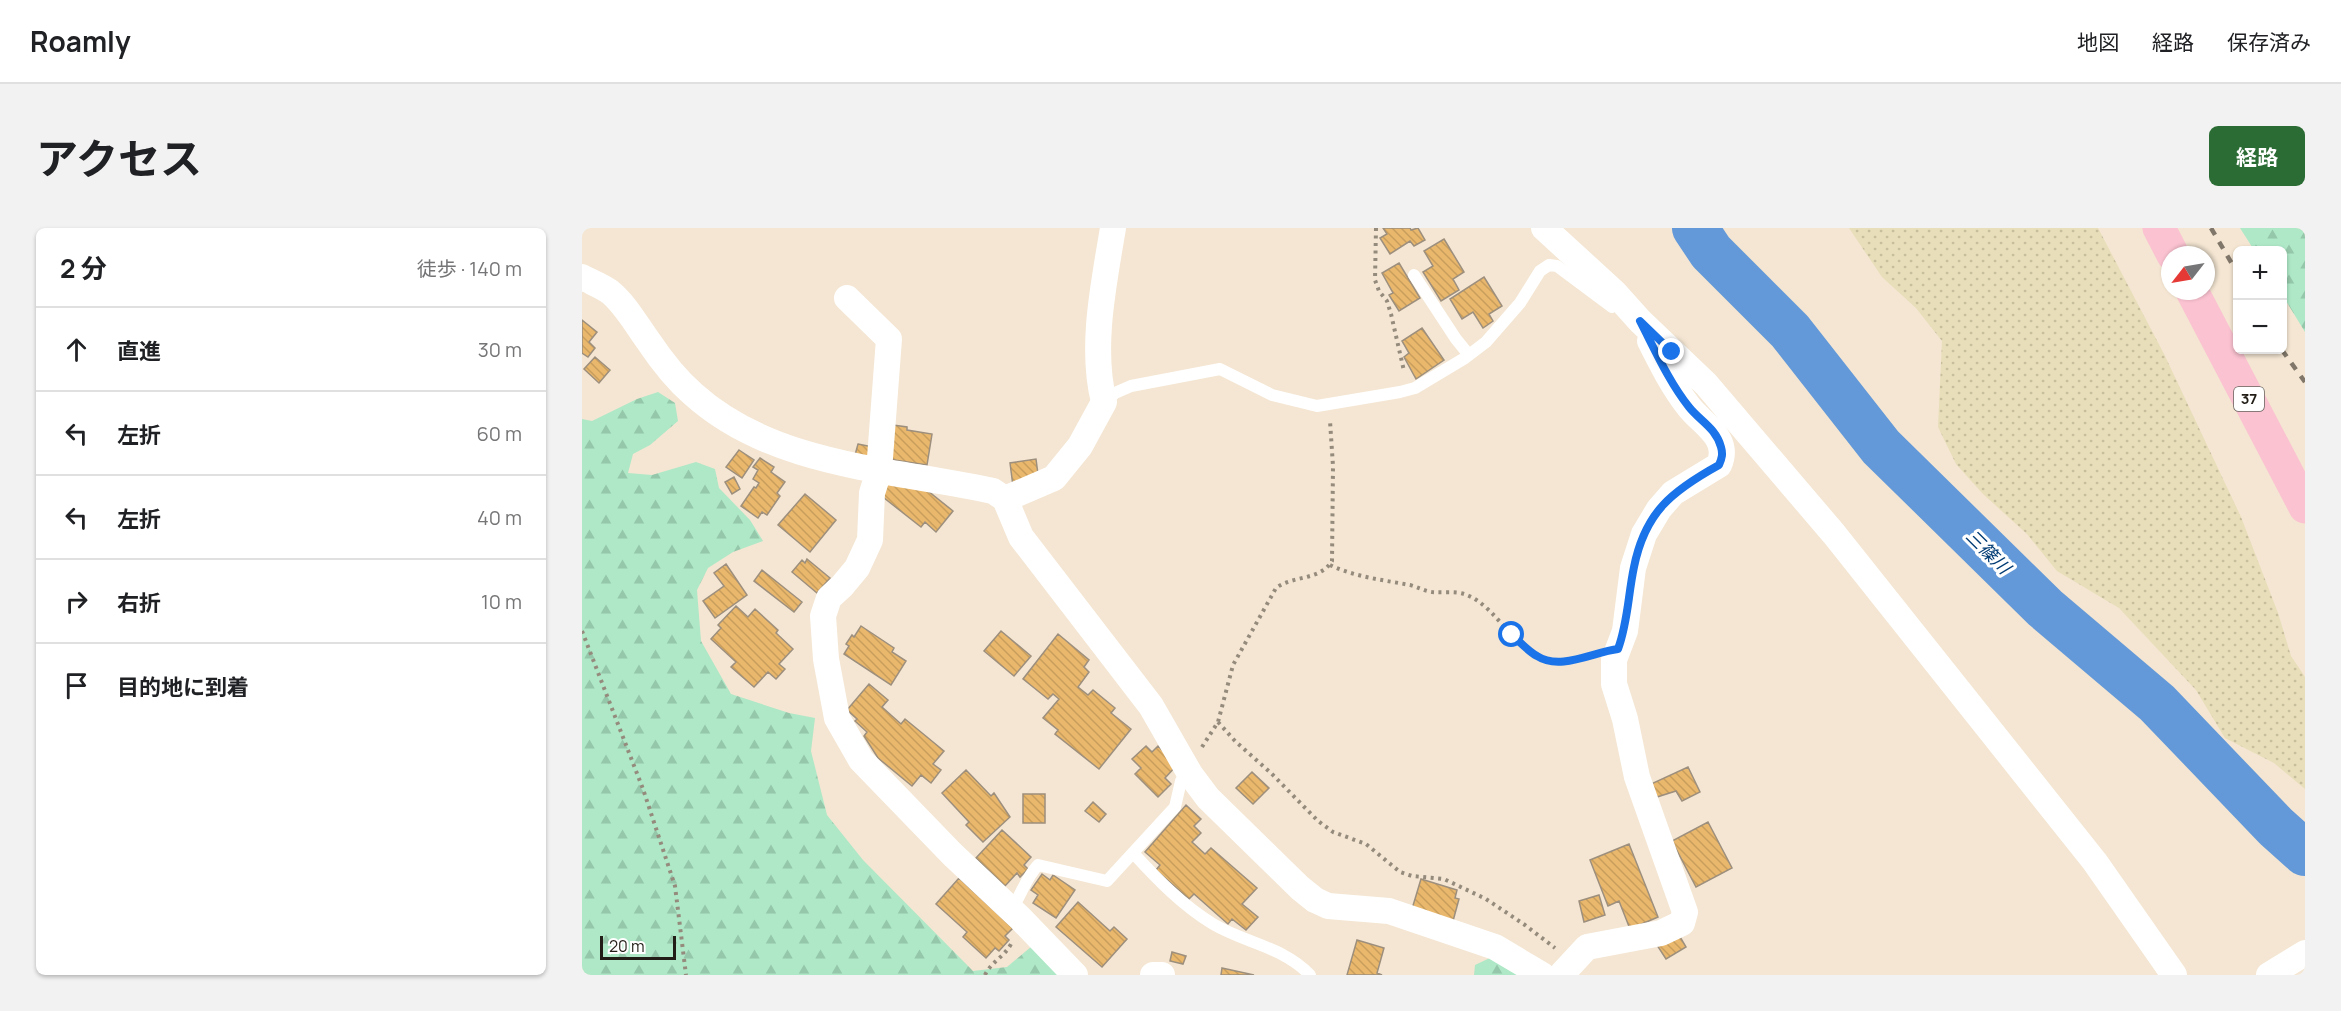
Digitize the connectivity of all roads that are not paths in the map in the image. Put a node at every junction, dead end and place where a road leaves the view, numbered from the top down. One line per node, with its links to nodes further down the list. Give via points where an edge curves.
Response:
1 (1113, 228): 11 (street, via 1097,342 1098,380)
2 (1544, 228): 9 (street)
3 (2159, 228): 4 (main road)
4 (2168, 246)
5 (1414, 275): 10 (lane)
6 (582, 277): 12 (street, via 611,292 680,380 718,413 778,443)
7 (847, 298): 12 (street, via 890,339)
8 (2197, 300): 14 (main road, 37)
9 (1640, 321): 10 (lane, via 1620,312 1557,266 1549,265 1540,271 1520,303 1486,342); 19 (street, via 1689,408 1712,428 1722,457 1719,465 1673,493 1644,534 1633,568 1625,631 1614,660 1614,684 1637,777 1685,912 1682,923 1661,933 1587,947); 25 (street, via 1706,384 1833,534 2095,862)
10 (1469, 355): 11 (lane, via 1408,390 1328,405 1272,395 1220,369 1131,386)
11 (1104, 402): 13 (street, via 1080,446 1053,478)
12 (879, 471): 13 (street, via 974,486); 17 (street, via 872,493 866,551 857,568 829,598 823,616 837,718 861,760 951,854)
13 (1005, 499): 15 (street, via 1021,537 1151,706)
14 (2305, 507)
15 (1188, 769): 16 (lane, via 1175,807); 24 (street, via 1208,798 1315,900 1328,906 1389,911 1495,947)
16 (1134, 854): 17 (lane, via 1107,881 1038,865 1026,878); 23 (lane, via 1188,907 1215,925 1278,951)
17 (1016, 914): 20 (street)
18 (2305, 953): 26 (street)
19 (1566, 968)
20 (1076, 975)
21 (1153, 975): 22 (street)
22 (1162, 975)
23 (1310, 975)
24 (1542, 975)
25 (2174, 975)
26 (2269, 975)

